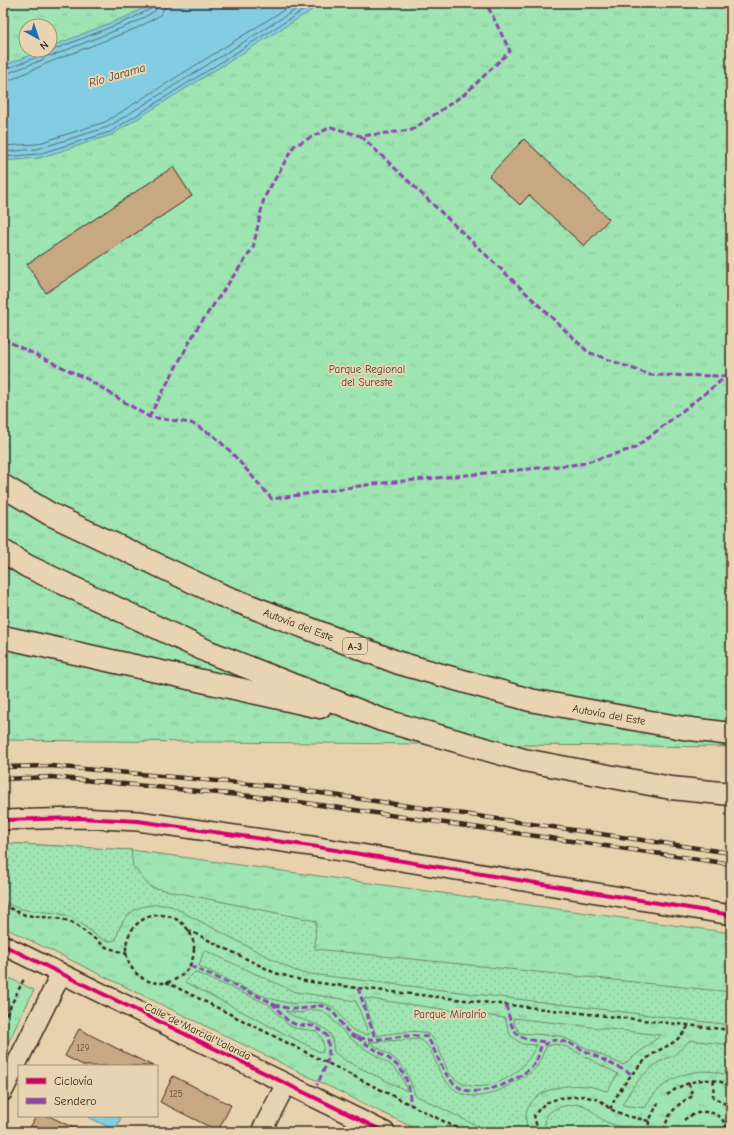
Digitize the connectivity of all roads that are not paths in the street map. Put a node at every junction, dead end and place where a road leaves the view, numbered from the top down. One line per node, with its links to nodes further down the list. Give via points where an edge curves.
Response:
1 (3, 486): 5 (highway, Autovía del Este / A-3, via 50,514 221,595 399,662 530,700 683,728)
2 (3, 551): 4 (highway, via 28,566 209,652)
3 (3, 637): 4 (highway)
4 (382, 720): 6 (highway, via 524,760 671,788)
5 (731, 734)
6 (731, 794)
7 (3, 820): 8 (street, via 79,818 138,821 311,846)
8 (731, 915)
9 (3, 945): 10 (street, Calle de Marcial Lalanda)
10 (59, 972): 11 (street, Calle de Marcial Lalanda); 12 (street, via 57,982)
11 (286, 1084): 13 (street); 14 (street, Calle de Marcial Lalanda)
12 (3, 1091)
13 (262, 1132)
14 (385, 1132)

